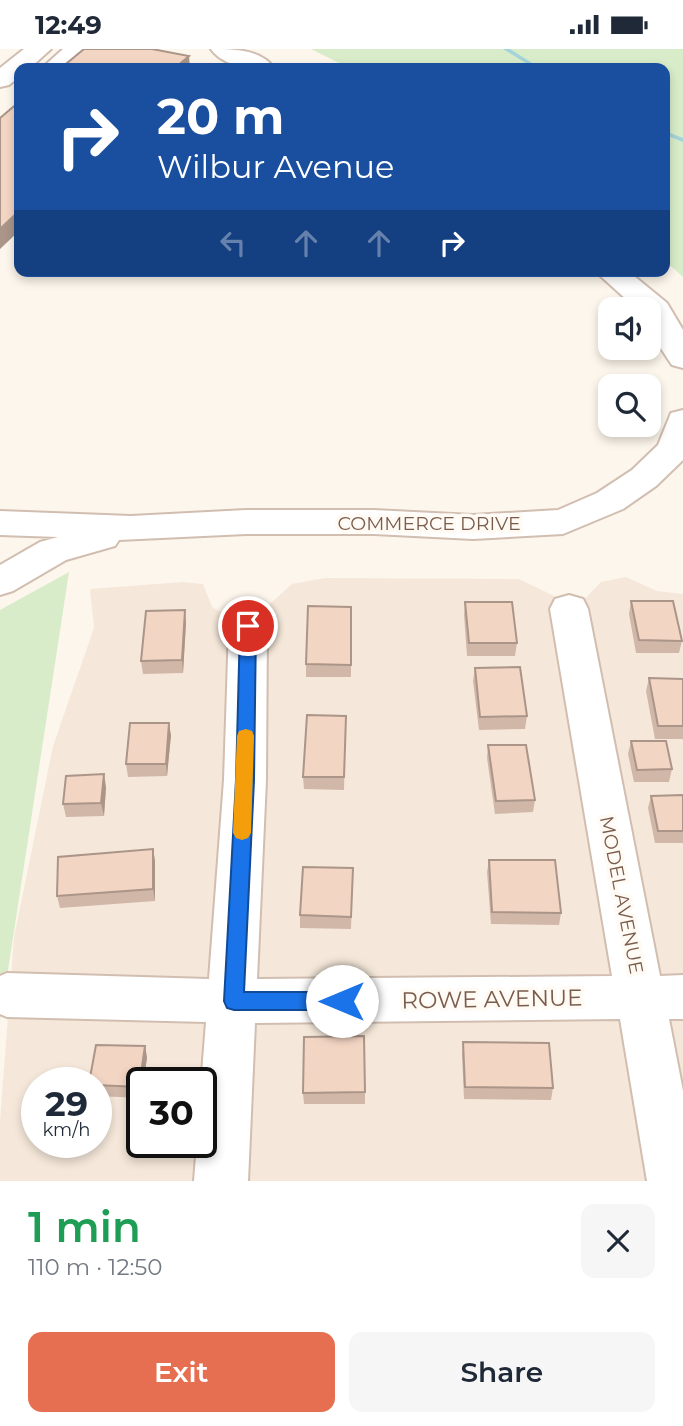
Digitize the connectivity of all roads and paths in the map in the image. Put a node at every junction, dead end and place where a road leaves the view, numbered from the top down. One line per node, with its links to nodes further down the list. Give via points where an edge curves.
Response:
1 (39, 49): 4 (street)
2 (78, 49): 5 (street)
3 (228, 58): 6 (street)
4 (21, 63)
5 (60, 63)
6 (245, 63)
7 (14, 69): 8 (street)
8 (0, 80)
9 (617, 277): 10 (street, via 656,309)
10 (683, 358)
11 (683, 420): 13 (street, COMMERCE DRIVE, via 674,449 644,478 610,501 563,522 473,527 246,522)
12 (0, 523): 13 (street)
13 (131, 528): 14 (street, via 53,551)
14 (0, 582)
15 (569, 609): 18 (street, MODEL AVENUE, via 608,828)
16 (248, 626): 19 (street)
17 (7, 995): 19 (street, ROWE AVENUE)
18 (662, 997): 19 (street, ROWE AVENUE); 21 (street, MODEL AVENUE)
19 (234, 1001): 20 (street)
20 (221, 1181)
21 (674, 1181)

